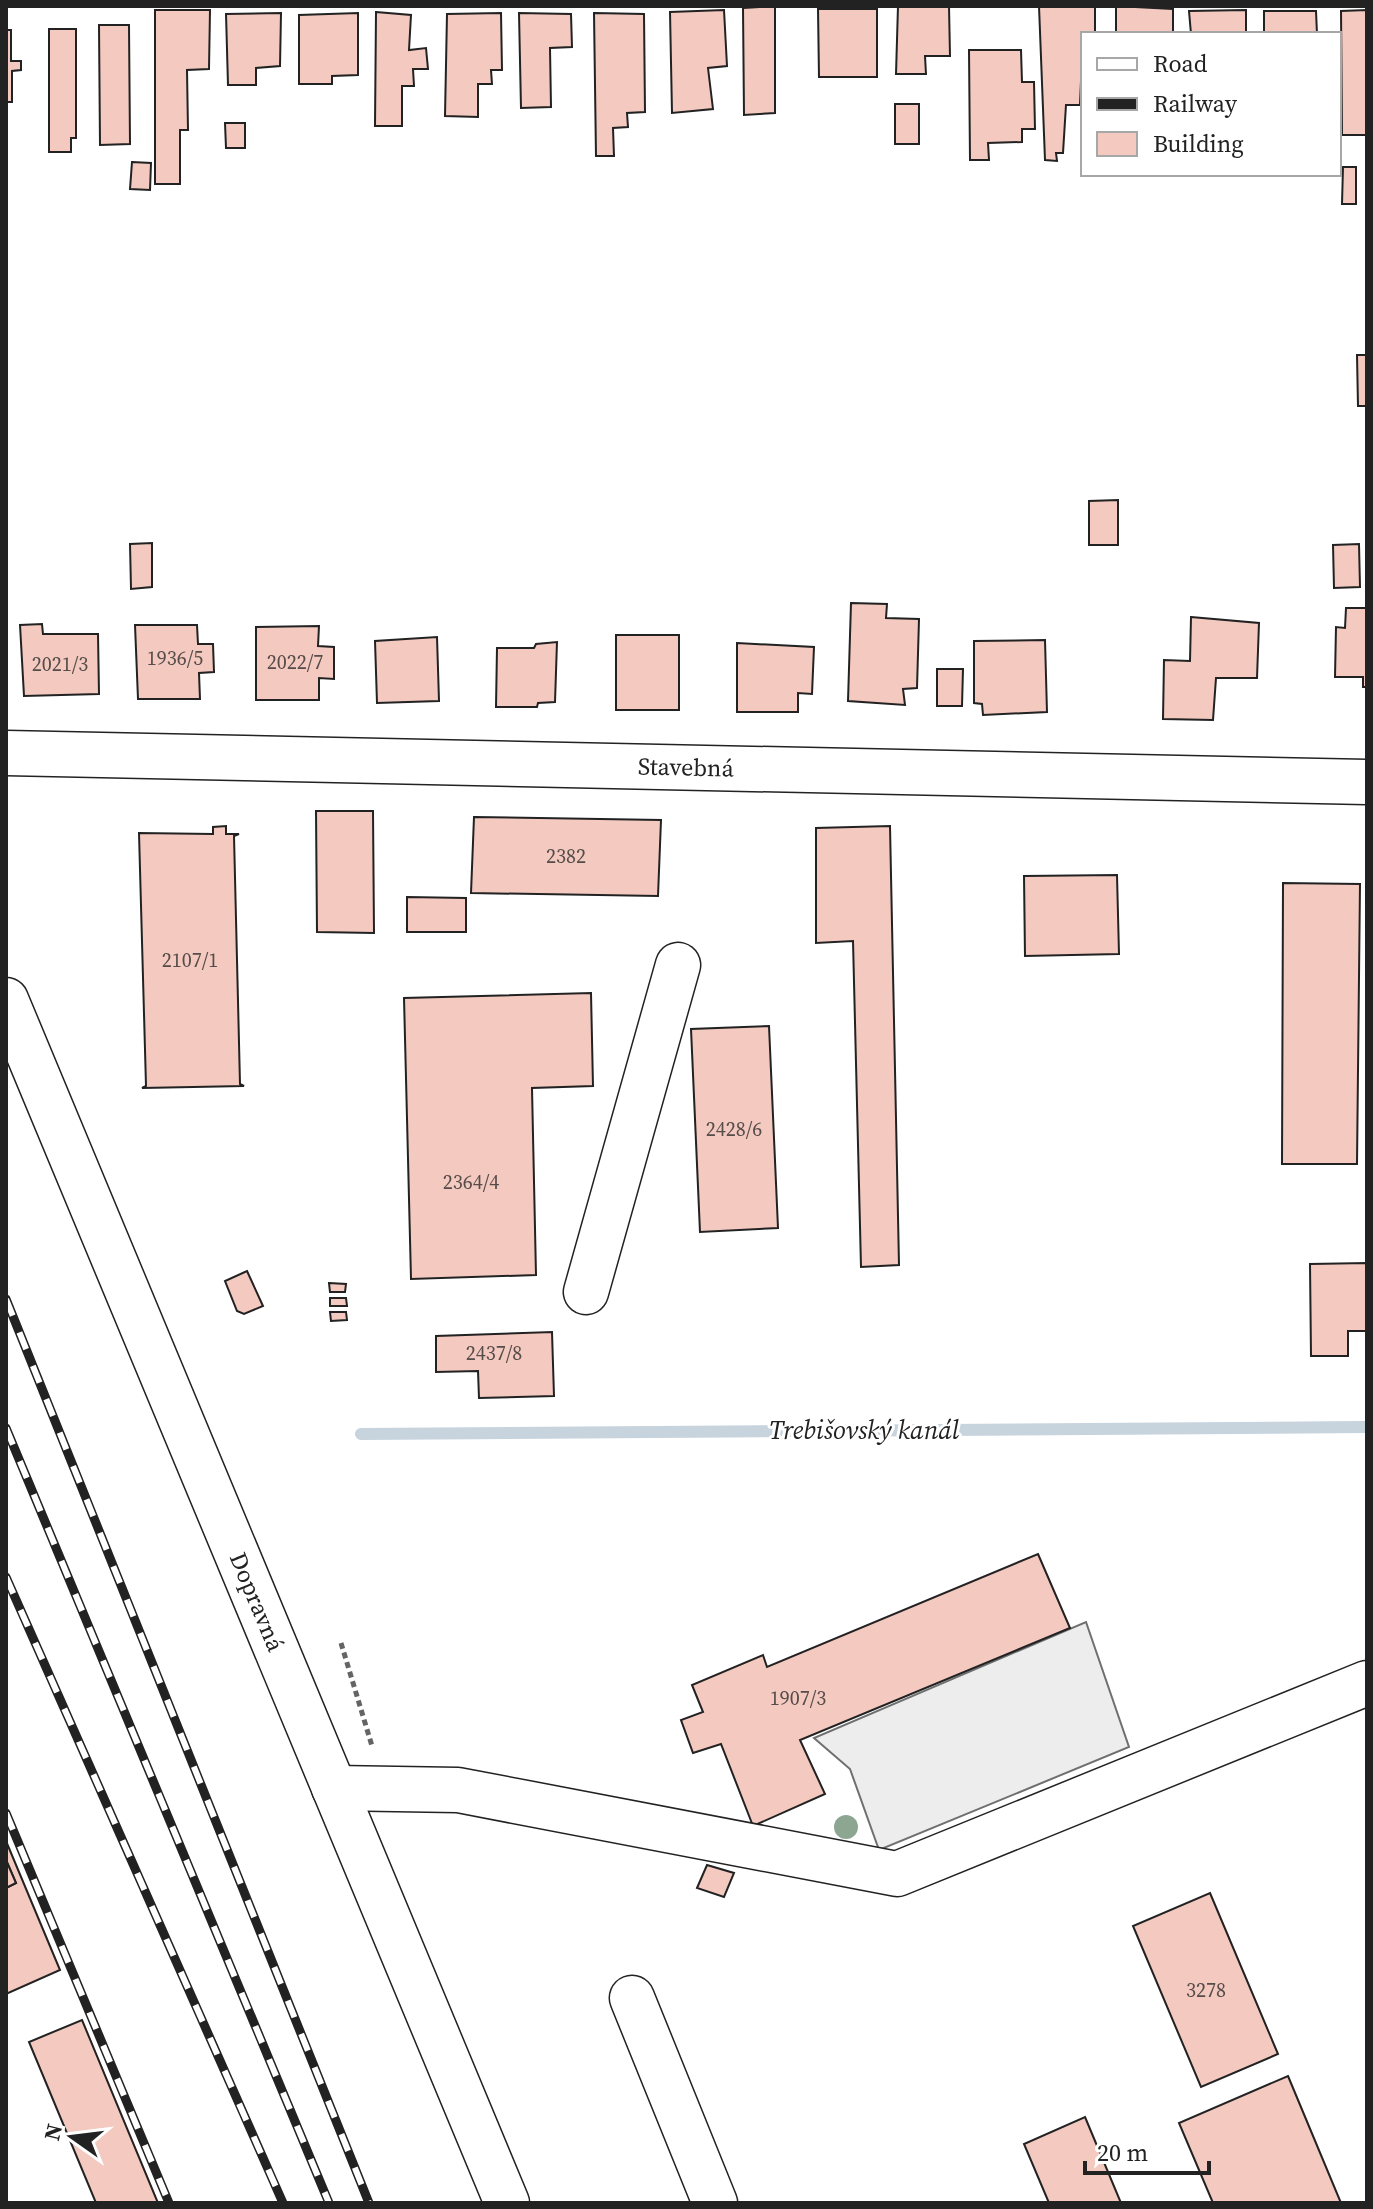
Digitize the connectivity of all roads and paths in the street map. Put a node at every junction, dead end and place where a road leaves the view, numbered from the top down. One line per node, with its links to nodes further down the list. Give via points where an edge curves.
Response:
1 (6, 753): 2 (street, Stavebná)
2 (1367, 782)
3 (678, 965): 5 (street)
4 (6, 1000): 8 (street, Dopravná)
5 (586, 1292)
6 (341, 1643): 9 (path)
7 (1367, 1683): 9 (street, via 897,1874 458,1790)
8 (334, 1788): 9 (street); 11 (street, Dopravná)
9 (385, 1789)
10 (632, 1998): 12 (street)
11 (507, 2203)
12 (715, 2203)

